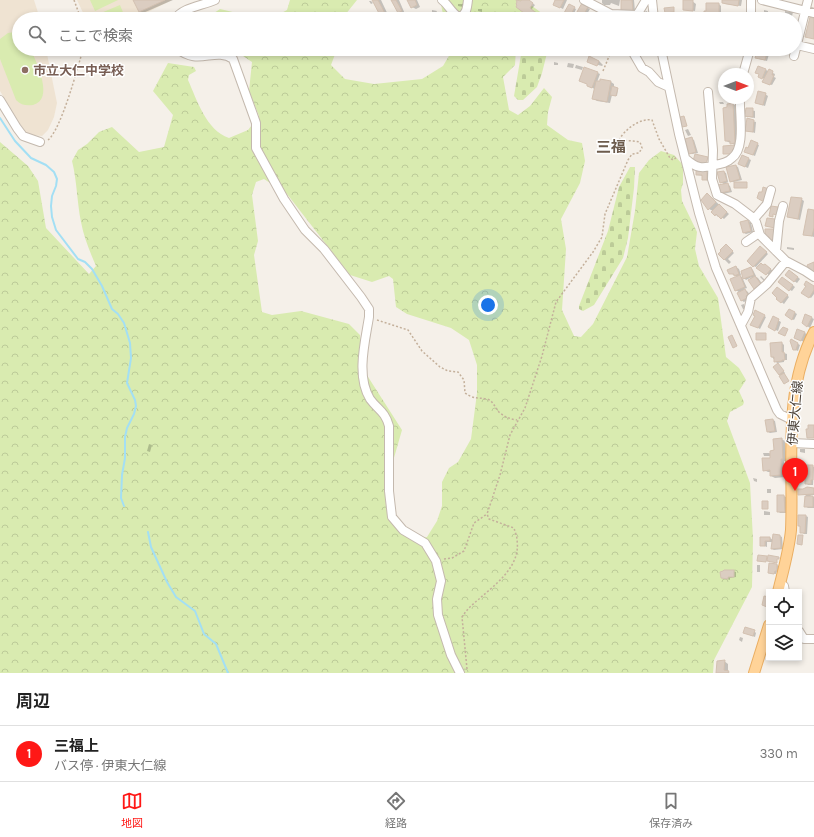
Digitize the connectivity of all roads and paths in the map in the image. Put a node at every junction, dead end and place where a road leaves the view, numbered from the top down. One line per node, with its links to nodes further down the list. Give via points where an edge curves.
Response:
1 (74, 0): 12 (path)
2 (215, 0): 13 (street)
3 (442, 0): 14 (street)
4 (468, 0): 15 (street)
5 (584, 0): 16 (street)
6 (646, 0): 17 (street)
7 (652, 0): 18 (street)
8 (751, 0): 19 (street)
9 (762, 0): 11 (street)
10 (808, 0): 11 (street)
11 (805, 11): 20 (street); 21 (street)
12 (79, 12)
13 (182, 12)
14 (453, 12)
15 (466, 12)
16 (607, 12)
17 (638, 12)
18 (653, 12)
19 (751, 12)
20 (814, 13)
21 (802, 24)
22 (802, 46): 23 (street)
23 (814, 49)
24 (80, 56): 38 (path, via 56,130 50,138)
25 (190, 56): 26 (street)
26 (208, 56)
27 (228, 56): 50 (street, via 233,59 256,123 256,148 288,206 361,297 368,309)
28 (609, 56): 33 (path)
29 (635, 56): 34 (street, via 642,68 658,82)
30 (662, 56): 34 (street)
31 (748, 56): 32 (street)
32 (745, 68)
33 (603, 71)
34 (669, 87): 40 (street)
35 (708, 92): 41 (street)
36 (0, 100): 38 (street, via 23,136)
37 (740, 104): 41 (street, via 740,140 736,155 725,163)
38 (40, 142)
39 (676, 152): 53 (path, via 678,157 670,158 652,120 647,119 632,126 619,140 640,142 642,148 628,160 604,214 602,237 556,302 542,356 524,408)
40 (686, 159): 41 (street, via 695,167); 51 (street, via 707,241)
41 (712, 166): 44 (street, via 717,195 736,204)
42 (771, 190): 44 (street, via 767,204)
43 (783, 206): 47 (street)
44 (754, 219): 45 (street)
45 (759, 233): 46 (street); 47 (street)
46 (746, 242)
47 (776, 251): 48 (street)
48 (786, 261): 49 (street); 51 (street, via 752,298)
49 (814, 278)
50 (369, 317): 53 (path, via 408,330 422,351 440,368 458,372 464,380 466,393 472,398 487,399 494,404 498,412 508,419); 58 (street, via 362,374 370,398 386,417 389,426 389,491 392,517 403,530 425,543)
51 (741, 325): 54 (street, via 777,410)
52 (814, 332): 54 (main road, 伊東大仁線, via 802,361)
53 (517, 420): 57 (path)
54 (792, 420): 55 (main road, 伊東大仁線)
55 (792, 443): 56 (street); 59 (main road, 伊東大仁線, via 791,530)
56 (814, 444)
57 (486, 514): 58 (path, via 474,523 464,551 452,558); 64 (path, via 489,519 514,528 518,540 517,554 502,579 466,610 462,617 468,668)
58 (436, 561): 63 (street, via 441,581 438,615 451,655)
59 (781, 589)
60 (766, 635): 65 (main road)
61 (802, 636): 62 (street, via 804,639)
62 (814, 639)
63 (460, 673)
64 (464, 673)
65 (754, 673)

